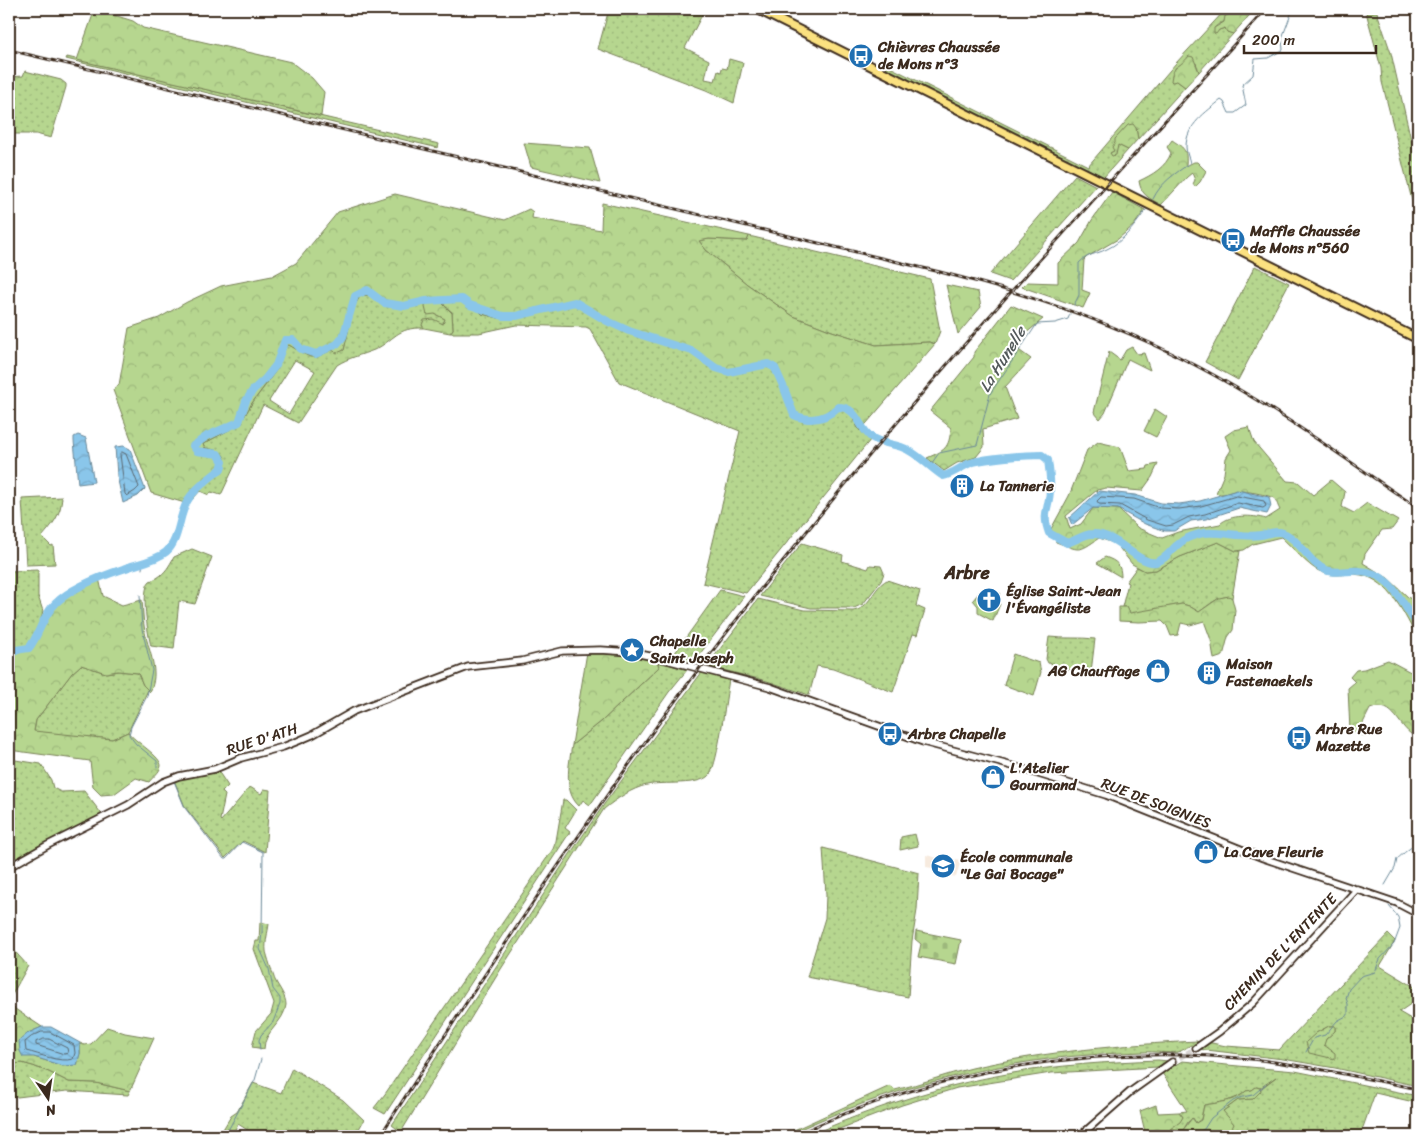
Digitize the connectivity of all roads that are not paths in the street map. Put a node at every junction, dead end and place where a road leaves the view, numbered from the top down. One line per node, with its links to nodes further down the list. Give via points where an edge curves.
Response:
1 (757, 9): 2 (main road)
2 (1418, 339)
3 (562, 651): 4 (street, RUE D'ATH, via 522,661 468,667 354,710 298,741 215,769 163,782 128,805); 5 (street, RUE DE SOIGNIES, via 630,652 770,687 922,742 1106,795 1263,858)
4 (9, 867)
5 (1357, 889): 6 (street, RUE DE SOIGNIES); 7 (street, CHEMIN DE L'ENTENTE, via 1253,1003)
6 (1418, 914)
7 (1196, 1048)
8 (1172, 1062): 9 (street, via 1130,1092)
9 (1080, 1136)

